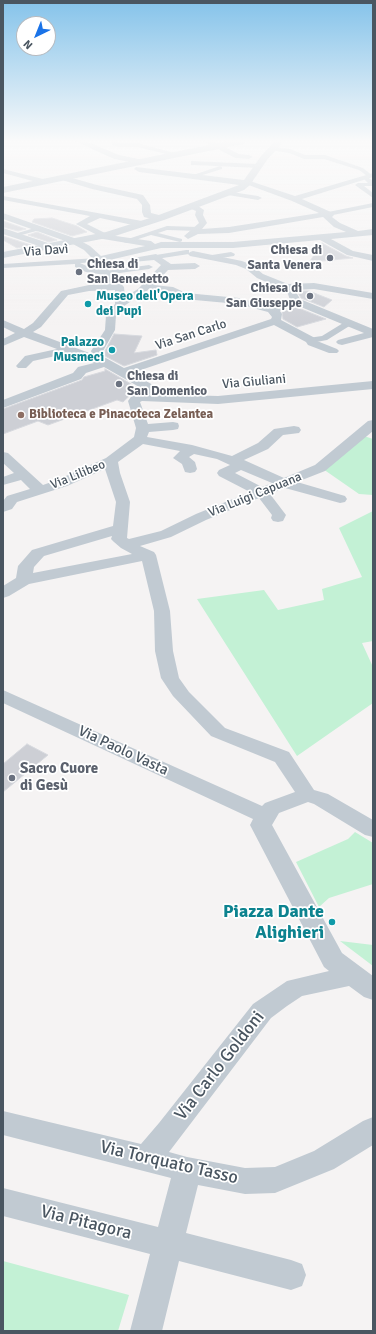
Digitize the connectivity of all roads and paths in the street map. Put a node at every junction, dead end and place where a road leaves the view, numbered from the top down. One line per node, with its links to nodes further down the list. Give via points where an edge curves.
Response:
1 (31, 203): 8 (street)
2 (145, 203): 9 (street, via 147,215)
3 (207, 203): 6 (street)
4 (304, 203): 7 (street)
5 (373, 205): 7 (street)
6 (196, 208): 9 (street); 13 (street, via 203,223)
7 (328, 214): 13 (street, via 228,230); 17 (street, via 327,218 337,225)
8 (98, 216): 11 (street); 19 (street, via 80,224)
9 (160, 218): 11 (street)
10 (7, 219): 12 (street)
11 (142, 224): 19 (street)
12 (38, 229): 18 (street); 21 (street)
13 (197, 229): 16 (street, via 167,228); 22 (street)
14 (3, 231): 18 (street)
15 (373, 232): 17 (street)
16 (150, 233): 22 (street); 23 (street)
17 (359, 233): 20 (street)
18 (14, 235): 25 (street)
19 (104, 235): 21 (street); 23 (street)
20 (322, 237): 22 (street, via 225,245); 32 (street, via 350,253)
21 (74, 241): 25 (street); 33 (street, via 86,248)
22 (177, 242): 24 (street)
23 (126, 244): 24 (street, via 137,242)
24 (158, 245): 26 (street); 30 (street)
25 (46, 247): 27 (street)
26 (186, 253): 28 (street); 29 (street)
27 (4, 255): 34 (street)
28 (156, 257): 30 (street); 39 (street)
29 (217, 257): 31 (street); 37 (street)
30 (118, 258): 33 (street)
31 (234, 258): 41 (street, via 241,267); 42 (street, via 260,276)
32 (373, 258)
33 (98, 263): 34 (street, Via Davì); 35 (street, via 83,268); 38 (street, Via Davì); 43 (street)
34 (25, 265): 36 (street, Via Davì)
35 (78, 265)
36 (3, 266)
37 (195, 266): 39 (street); 40 (street)
38 (148, 267): 39 (street)
39 (164, 268): 46 (street)
40 (208, 268)
41 (229, 272)
42 (287, 287): 45 (street); 50 (street)
43 (119, 288): 51 (street); 57 (street, via 89,288 66,293 38,325)
44 (186, 288): 47 (street)
45 (330, 288): 48 (street); 49 (street)
46 (144, 289): 47 (street); 51 (street)
47 (169, 289): 52 (street, via 184,296 238,301)
48 (373, 291)
49 (373, 296)
50 (296, 300): 52 (street); 55 (street)
51 (120, 304): 61 (street, via 111,315 110,330)
52 (272, 310): 53 (street, via 277,314)
53 (275, 321): 58 (street); 66 (street, Via San Carlo)
54 (3, 323): 57 (street)
55 (348, 323): 56 (street); 58 (street, via 324,338)
56 (371, 331): 59 (street)
57 (24, 333): 60 (street); 62 (street)
58 (311, 340): 63 (street, via 312,343)
59 (342, 342)
60 (3, 343)
61 (99, 349): 62 (street); 64 (street, via 99,359)
62 (69, 350): 64 (street); 65 (street, via 29,358); 67 (street, via 59,356)
63 (333, 351)
64 (105, 364): 66 (street); 67 (street)
65 (22, 366)
66 (123, 372): 69 (street, via 149,388)
67 (79, 373): 70 (street)
68 (373, 385): 69 (street, Via Giuliani, via 218,400)
69 (137, 397): 74 (street, via 134,401)
70 (3, 404)
71 (373, 424): 82 (street, Via Luigi Capuana, via 320,468)
72 (173, 426): 74 (street)
73 (294, 430): 78 (street, via 279,432 264,446)
74 (141, 433): 75 (street); 77 (street, Via Lilibeo)
75 (192, 449): 78 (street); 79 (street, via 180,458 188,462)
76 (3, 456): 80 (street)
77 (111, 462): 83 (street, Via Lilibeo); 88 (street, via 123,502)
78 (238, 462): 82 (street); 84 (street, via 224,473)
79 (190, 469)
80 (24, 475): 81 (street); 83 (street)
81 (3, 481)
82 (284, 483): 84 (street, Via Luigi Capuana); 85 (street)
83 (38, 490): 86 (street, Via Lilibeo, via 12,499)
84 (262, 492): 87 (street, via 279,515); 88 (street, Via Luigi Capuana, via 166,534)
85 (340, 499)
86 (3, 508)
87 (278, 518)
88 (123, 537): 89 (street); 90 (street, Via Luigi Capuana, via 61,545 38,553 26,566)
89 (148, 554): 90 (street); 93 (street, via 162,611 164,651 170,678 182,696 218,732 282,757)
90 (24, 580): 91 (street)
91 (3, 593)
92 (3, 696): 94 (street, Via Paolo Vasta)
93 (304, 790): 94 (street, via 272,808); 95 (street)
94 (265, 816): 96 (street, via 261,825 333,960)
95 (373, 830)
96 (353, 975): 97 (street); 100 (street, Via Carlo Goldoni, via 296,988 262,1011)
97 (373, 990)
98 (3, 1123): 100 (street, Via Torquato Tasso)
99 (373, 1130): 101 (street, Via Torquato Tasso, via 324,1160 275,1180 245,1181)
100 (146, 1158): 101 (street, Via Torquato Tasso)
101 (187, 1170): 103 (street)
102 (3, 1202): 103 (street, Via Pitagora)
103 (168, 1244): 104 (street, Via Pitagora); 105 (street)
104 (291, 1275)
105 (146, 1331)

